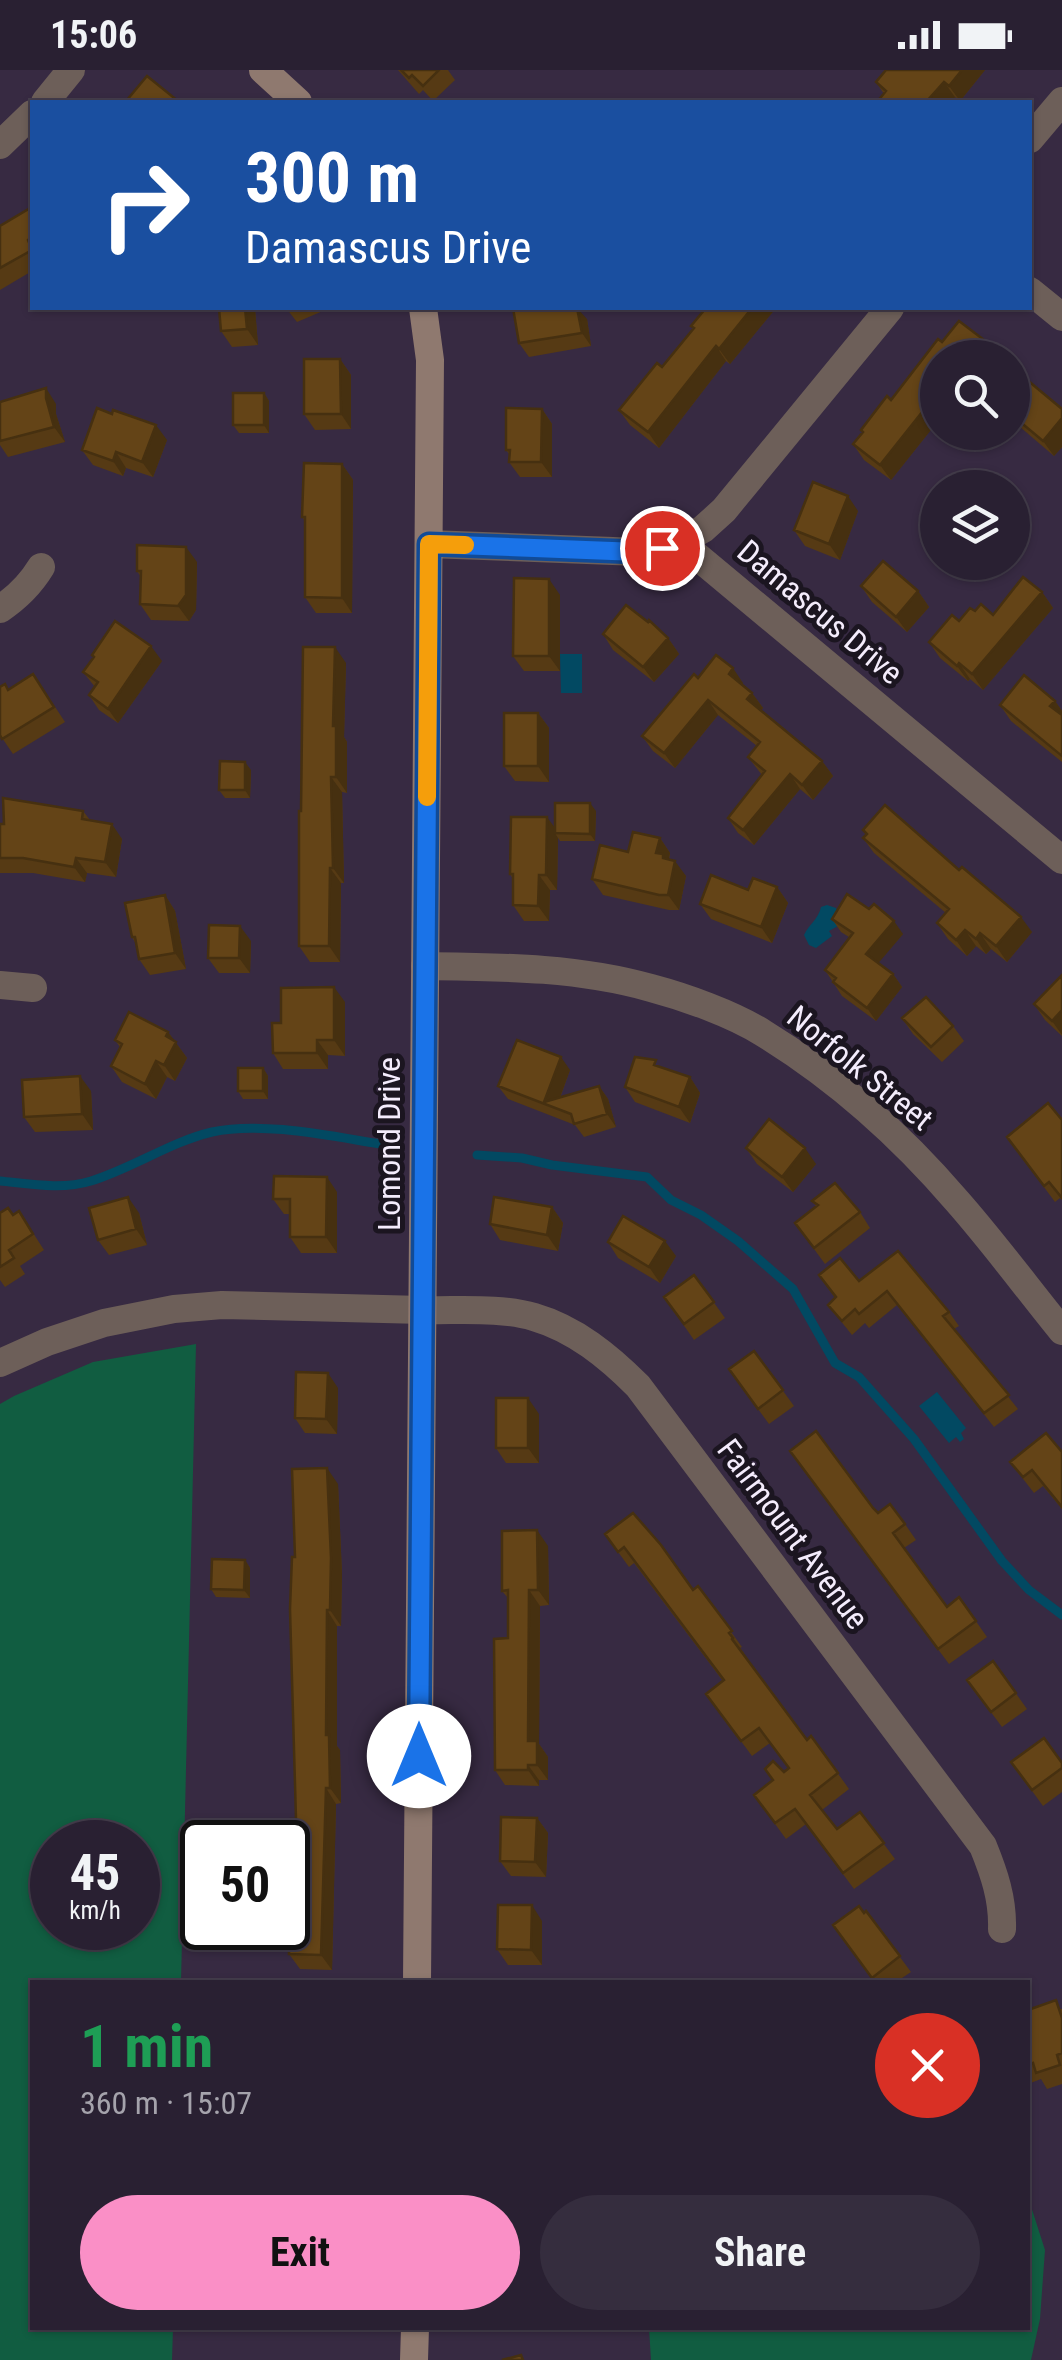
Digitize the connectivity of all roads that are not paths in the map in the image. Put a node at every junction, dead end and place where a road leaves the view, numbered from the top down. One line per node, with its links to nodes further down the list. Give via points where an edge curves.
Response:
1 (72, 70): 3 (street)
2 (263, 70): 4 (main road)
3 (46, 100)
4 (296, 100)
5 (1062, 101): 7 (street)
6 (30, 116): 8 (street)
7 (1032, 137)
8 (0, 145)
9 (1032, 293): 12 (street)
10 (423, 310): 14 (main road, Lomond Drive, via 430,360)
11 (888, 310): 13 (street, via 724,510)
12 (1062, 318)
13 (680, 542): 14 (street, via 638,552); 17 (street, Damascus Drive)
14 (429, 544): 18 (main road, Lomond Drive)
15 (41, 567): 16 (street)
16 (0, 608)
17 (1062, 860)
18 (425, 966): 21 (main road, Lomond Drive); 22 (street, Norfolk Street, via 590,975 650,987 761,1031 836,1084 904,1145)
19 (0, 985): 20 (street)
20 (33, 988)
21 (422, 1310): 23 (street, Fairmount Avenue, via 174,1310 104,1324); 24 (street, Fairmount Avenue, via 532,1316 586,1342 638,1386 983,1846 996,1879); 25 (main road, Lomond Drive)
22 (1062, 1331)
23 (0, 1363)
24 (1002, 1929)
25 (418, 1980)
26 (415, 2330): 27 (main road)
27 (414, 2360)

